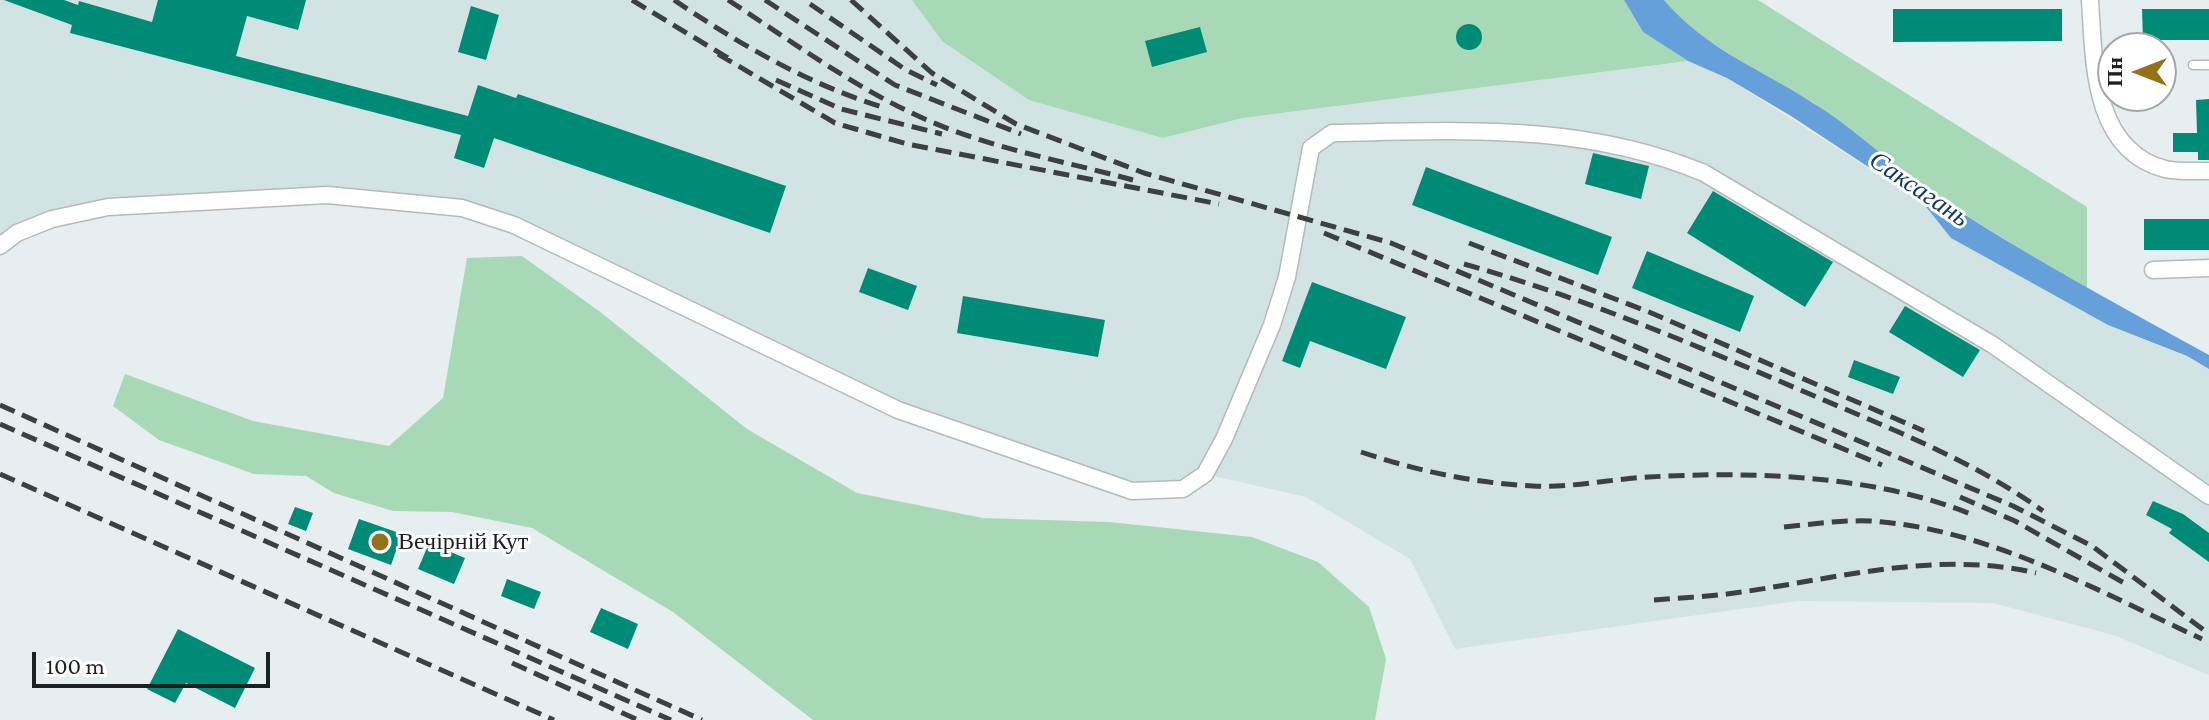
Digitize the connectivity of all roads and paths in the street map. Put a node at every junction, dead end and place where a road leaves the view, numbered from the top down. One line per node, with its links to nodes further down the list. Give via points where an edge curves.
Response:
1 (2090, 0): 4 (street, via 2099,89 2115,135 2127,151 2165,169)
2 (2193, 65): 3 (lane)
3 (2209, 65)
4 (2209, 171)
5 (0, 246): 8 (street, via 52,219 108,207 327,195 462,208 514,225 898,410 1132,491 1161,492 1183,489 1205,474 1224,439 1287,277 1311,148 1332,133 1561,135 1660,155 1704,173 1993,345)
6 (2209, 268): 7 (street)
7 (2153, 270)
8 (2209, 496)

